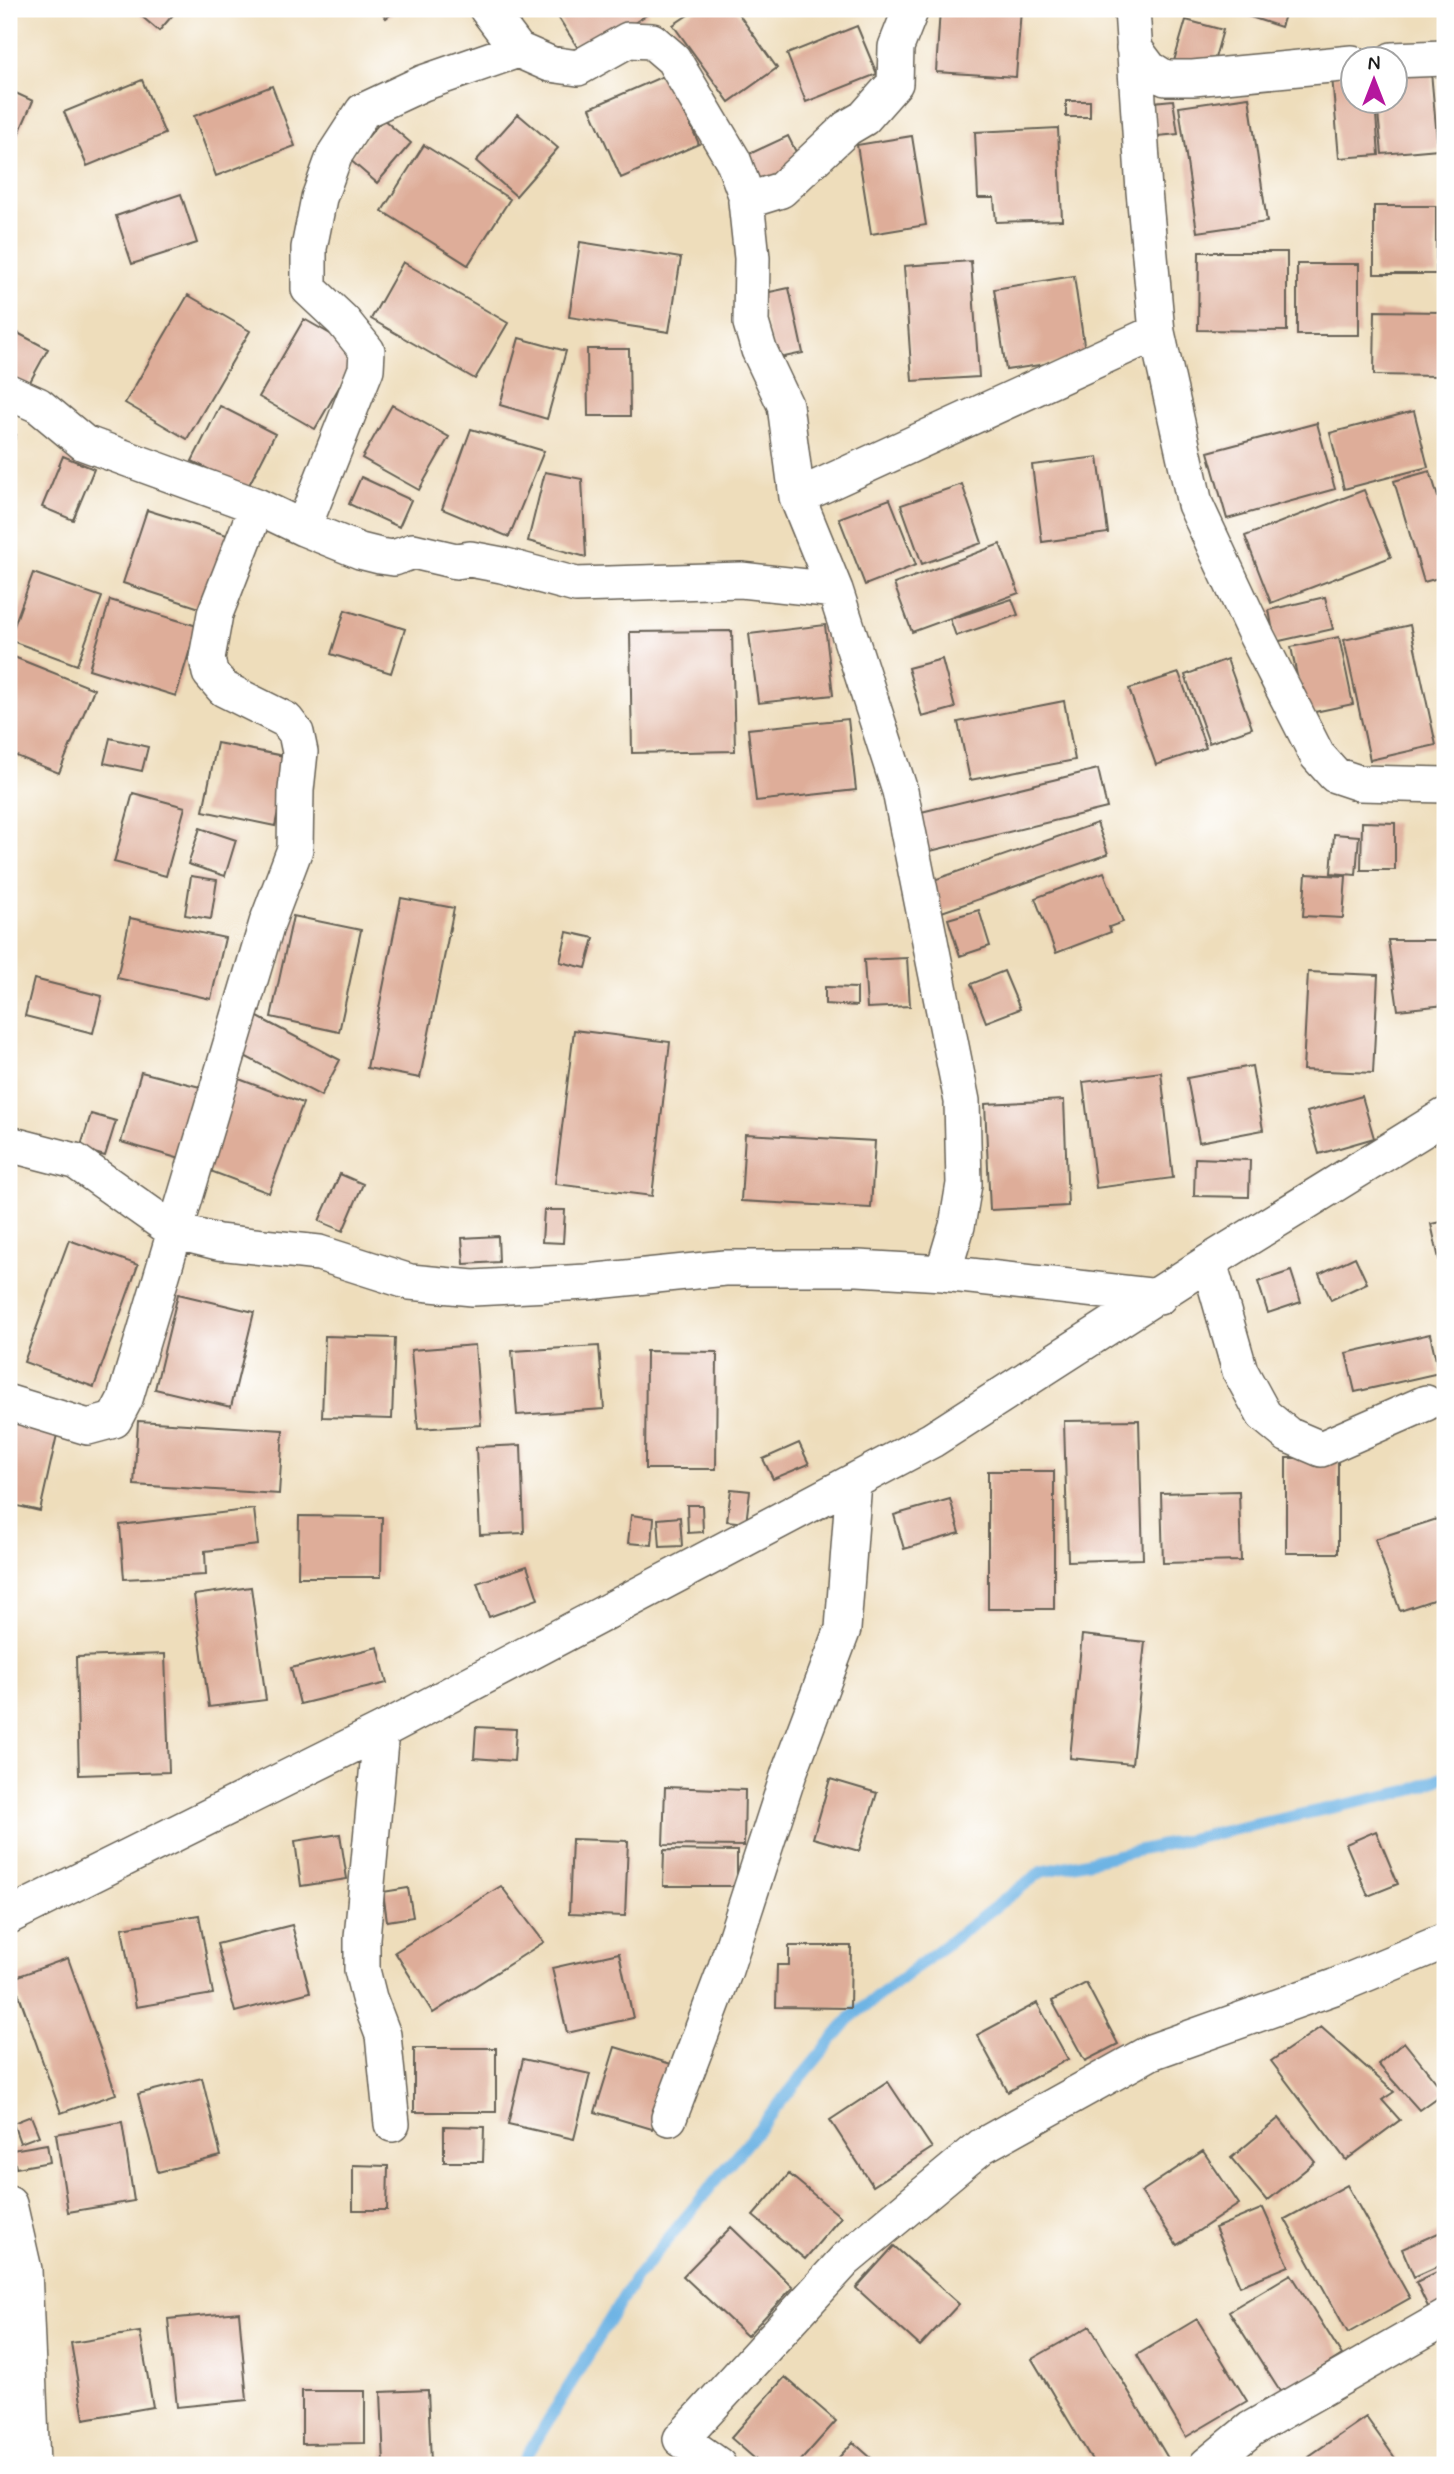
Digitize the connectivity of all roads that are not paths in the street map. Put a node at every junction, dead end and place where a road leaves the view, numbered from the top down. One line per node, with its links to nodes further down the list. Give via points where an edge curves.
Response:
1 (487, 9): 5 (street)
2 (911, 9): 9 (street, via 897,47 895,83 864,118 846,128 781,190)
3 (1132, 9): 4 (street)
4 (1134, 48): 8 (street, via 1149,68 1166,78); 10 (street)
5 (518, 50): 9 (street, via 550,64 578,68 628,40 652,41 673,59 733,160); 14 (street, via 423,83 363,111 335,154 319,198 309,248 309,289 367,351 366,369)
6 (1445, 58): 7 (street)
7 (1408, 59)
8 (1338, 64)
9 (746, 201): 12 (street, via 752,258 751,323 785,405)
10 (1157, 332): 12 (street); 16 (street, via 1195,504 1317,755 1335,775 1359,783)
11 (9, 392): 13 (street, via 38,405 84,443)
12 (797, 497): 15 (street)
13 (257, 506): 14 (street); 19 (street, via 215,614 207,658 210,673 224,690 286,720 296,733 300,752 295,849 267,923)
14 (303, 528): 15 (street, via 380,556 394,558 412,551 456,561 470,559 576,585 741,580)
15 (835, 590): 21 (street, via 901,791 962,1101 964,1184)
16 (1445, 786)
17 (1445, 1116): 20 (street)
18 (9, 1144): 19 (street, via 75,1161)
19 (174, 1231): 21 (street, via 218,1242 319,1253 410,1283 473,1288 725,1269); 23 (street, via 125,1399 114,1420 88,1427)
20 (1209, 1262): 22 (street); 24 (street, via 1240,1371 1264,1415 1288,1435 1321,1449)
21 (943, 1273): 22 (street)
22 (1159, 1297): 25 (street, via 932,1440)
23 (9, 1403)
24 (1426, 1403)
25 (854, 1481): 26 (street); 29 (street, via 843,1629)
26 (381, 1731): 27 (street); 30 (street, via 362,1970 383,2035)
27 (9, 1916)
28 (1445, 1941): 34 (street, via 1334,1987 1152,2052 982,2146 845,2260 681,2439)
29 (670, 2118)
30 (392, 2124)
31 (9, 2204): 33 (street, via 24,2270)
32 (1445, 2318): 35 (street, via 1251,2429)
33 (32, 2465)
34 (718, 2465)
35 (1208, 2465)

